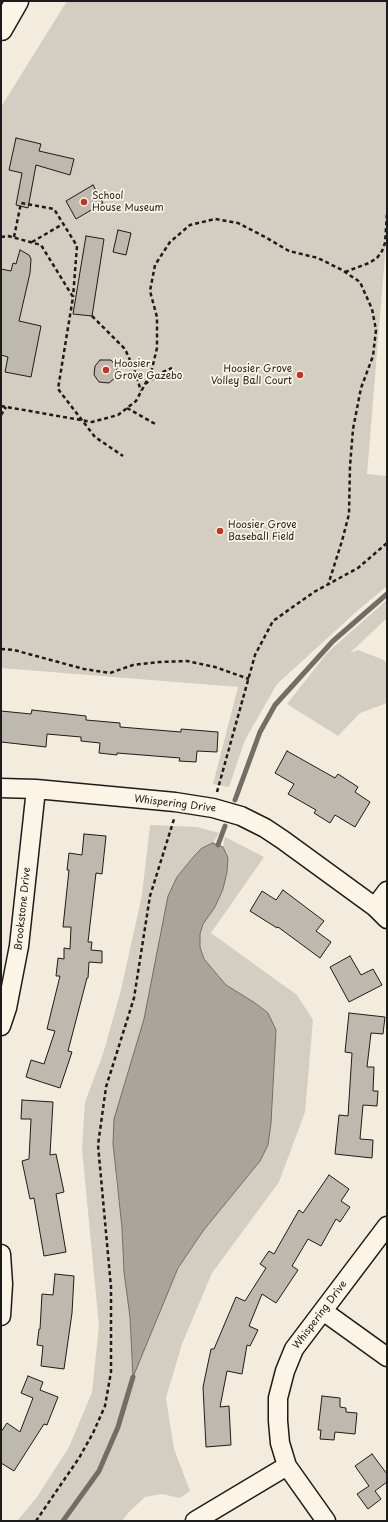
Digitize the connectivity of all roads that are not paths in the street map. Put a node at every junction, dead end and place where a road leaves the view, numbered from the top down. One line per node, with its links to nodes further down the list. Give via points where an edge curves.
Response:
1 (17, 1): 2 (main road)
2 (1, 28)
3 (1, 788): 4 (street, Whispering Drive)
4 (36, 789): 6 (street, Whispering Drive, via 175,802 213,808 241,816 283,840); 7 (street, Brookstone Drive, via 19,946)
5 (387, 891): 6 (street)
6 (381, 913)
7 (1, 1026)
8 (387, 1226): 10 (street, Whispering Drive)
9 (1, 1254): 11 (street)
10 (323, 1311): 12 (street); 13 (street, Whispering Drive, via 294,1349 285,1370 278,1398 280,1444)
11 (1, 1316)
12 (387, 1357)
13 (287, 1466): 14 (street); 15 (street, Whispering Drive)
14 (195, 1521)
15 (326, 1521)

